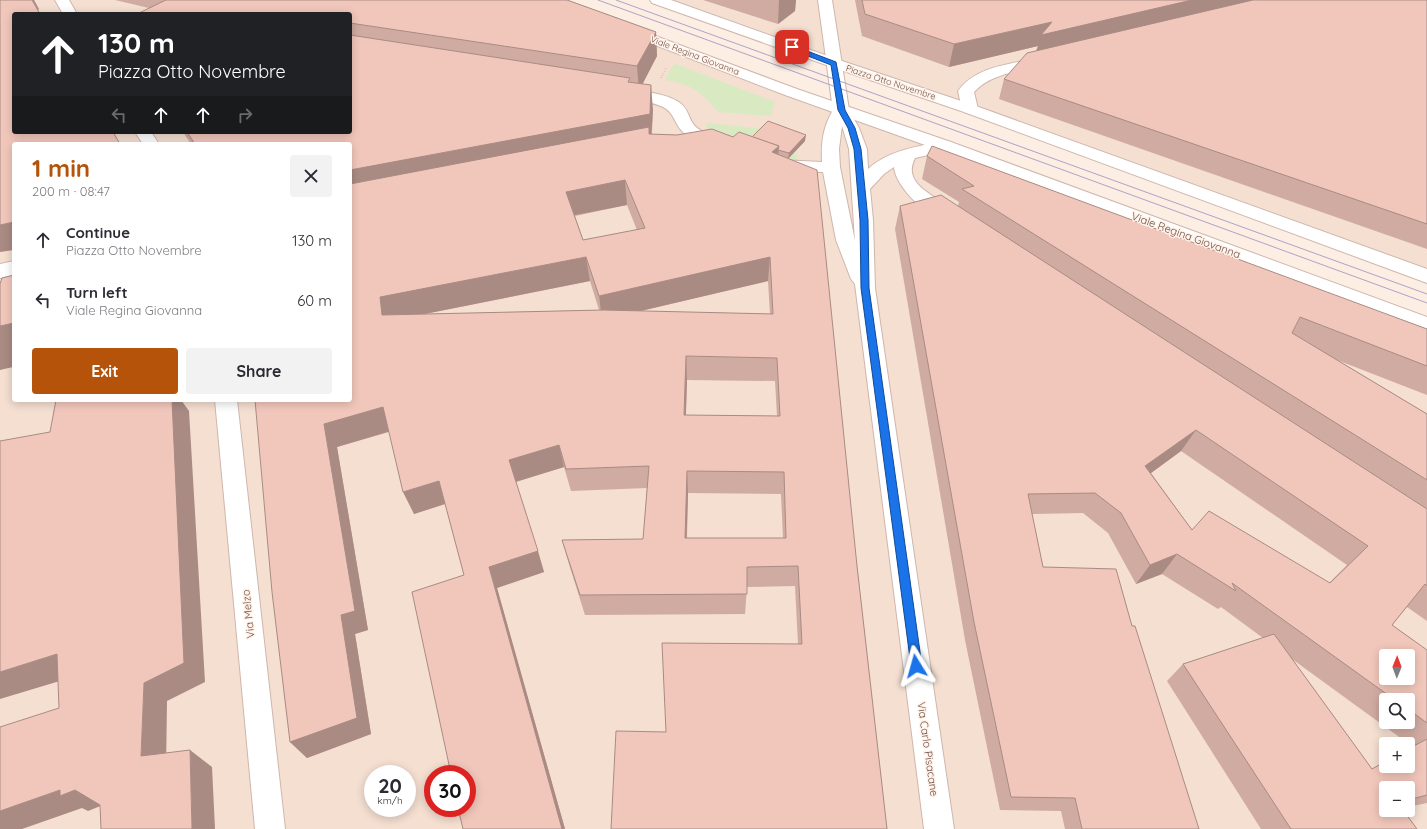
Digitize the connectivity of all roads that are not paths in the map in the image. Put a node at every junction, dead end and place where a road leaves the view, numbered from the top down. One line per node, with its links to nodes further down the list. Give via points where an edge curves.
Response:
1 (62, 0): 4 (street)
2 (658, 0): 7 (street)
3 (825, 0): 7 (street)
4 (69, 12)
5 (616, 25): 10 (street, Viale Regina Giovanna)
6 (1053, 59): 9 (street, via 991,74 978,80 966,91)
7 (834, 64): 9 (street, Piazza Otto Novembre); 10 (street, Piazza Otto Novembre)
8 (610, 92): 11 (street, via 667,103 677,109)
9 (970, 109): 22 (street)
10 (841, 110): 13 (street); 17 (street, via 831,132); 18 (street, Piazza Otto Novembre, via 855,138)
11 (681, 116): 12 (street, via 680,126); 14 (street, via 692,132)
12 (674, 137)
13 (945, 146): 15 (street); 24 (street, Viale Regina Giovanna)
14 (735, 149)
15 (908, 156): 18 (street, via 881,166 870,176); 19 (street, via 903,168 908,184)
16 (762, 160): 17 (street, via 797,167)
17 (831, 168): 23 (street, Via Carlo Pisacane, via 844,236)
18 (862, 189): 23 (street, Via Carlo Pisacane)
19 (965, 226)
20 (12, 268): 21 (street)
21 (0, 271)
22 (1427, 276)
23 (865, 288): 27 (street, Via Carlo Pisacane)
24 (1427, 325)
25 (226, 402): 26 (street, Via Melzo)
26 (270, 829)
27 (939, 829)

